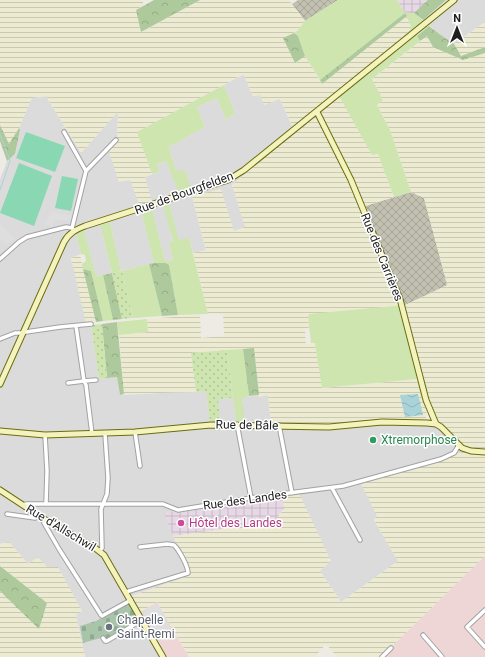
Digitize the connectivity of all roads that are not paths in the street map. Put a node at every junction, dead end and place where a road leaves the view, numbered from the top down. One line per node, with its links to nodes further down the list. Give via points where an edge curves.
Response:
1 (454, 0): 2 (main road, Rue de Bourgfelden)
2 (316, 112): 6 (main road, Rue de Bourgfelden, via 228,180); 16 (main road, Rue des Carrières, via 351,180 400,299)
3 (64, 132): 5 (street)
4 (116, 140): 5 (street)
5 (86, 170): 6 (street)
6 (73, 229): 7 (street, via 66,227 27,237); 10 (main road, via 64,242)
7 (0, 259)
8 (91, 324): 9 (street)
9 (76, 326): 10 (street); 13 (street)
10 (23, 332): 11 (street); 15 (main road)
11 (0, 339)
12 (96, 380): 13 (street)
13 (84, 381): 14 (street); 23 (street)
14 (68, 383)
15 (0, 384)
16 (429, 409): 17 (main road, Rue des Carrières); 19 (main road, Rue des Carrières)
17 (428, 423): 19 (main road, Rue de Bâle); 20 (main road, Rue de Bâle, via 382,422 329,427)
18 (237, 424): 20 (main road, Rue de Bâle); 22 (main road, Rue de Bâle); 32 (street)
19 (436, 424): 26 (main road)
20 (279, 425): 31 (street)
21 (0, 431): 25 (main road, Rue de Bâle)
22 (135, 432): 24 (main road, Rue de Bâle); 28 (street)
23 (92, 434): 24 (main road, Rue de Bâle); 25 (main road, Rue de Bâle)
24 (105, 434): 35 (street, via 108,478 107,494)
25 (45, 435): 33 (street)
26 (459, 445): 27 (main road, via 466,449); 29 (street, Rue des Landes, via 454,453 441,459)
27 (485, 452)
28 (140, 466)
29 (332, 488): 31 (street, Rue des Landes); 38 (street)
30 (0, 490): 34 (main road, Rue d'Allschwil)
31 (292, 493): 32 (street, Rue des Landes)
32 (251, 498): 35 (street, Rue des Landes, via 178,510 164,504)
33 (46, 504): 34 (street, Rue des Landes); 35 (street, Rue des Landes)
34 (23, 505): 37 (main road, Rue d'Allschwil)
35 (102, 505): 40 (street)
36 (7, 514): 37 (street)
37 (42, 518): 40 (main road, Rue d'Allschwil); 42 (street, via 102,616)
38 (360, 540)
39 (140, 547): 41 (street, via 174,545 188,573)
40 (100, 551): 41 (main road, Rue d'Allschwil)
41 (126, 592): 42 (main road, Rue d'Allschwil)
42 (131, 600): 44 (main road, Rue d'Allschwil)
43 (485, 610): 47 (street, via 467,627)
44 (142, 620): 46 (street, via 107,641); 49 (main road, Rue d'Allschwil)
45 (423, 635): 51 (street)
46 (103, 638)
47 (485, 647)
48 (391, 648): 50 (street)
49 (163, 657)
50 (382, 657)
51 (442, 657)

